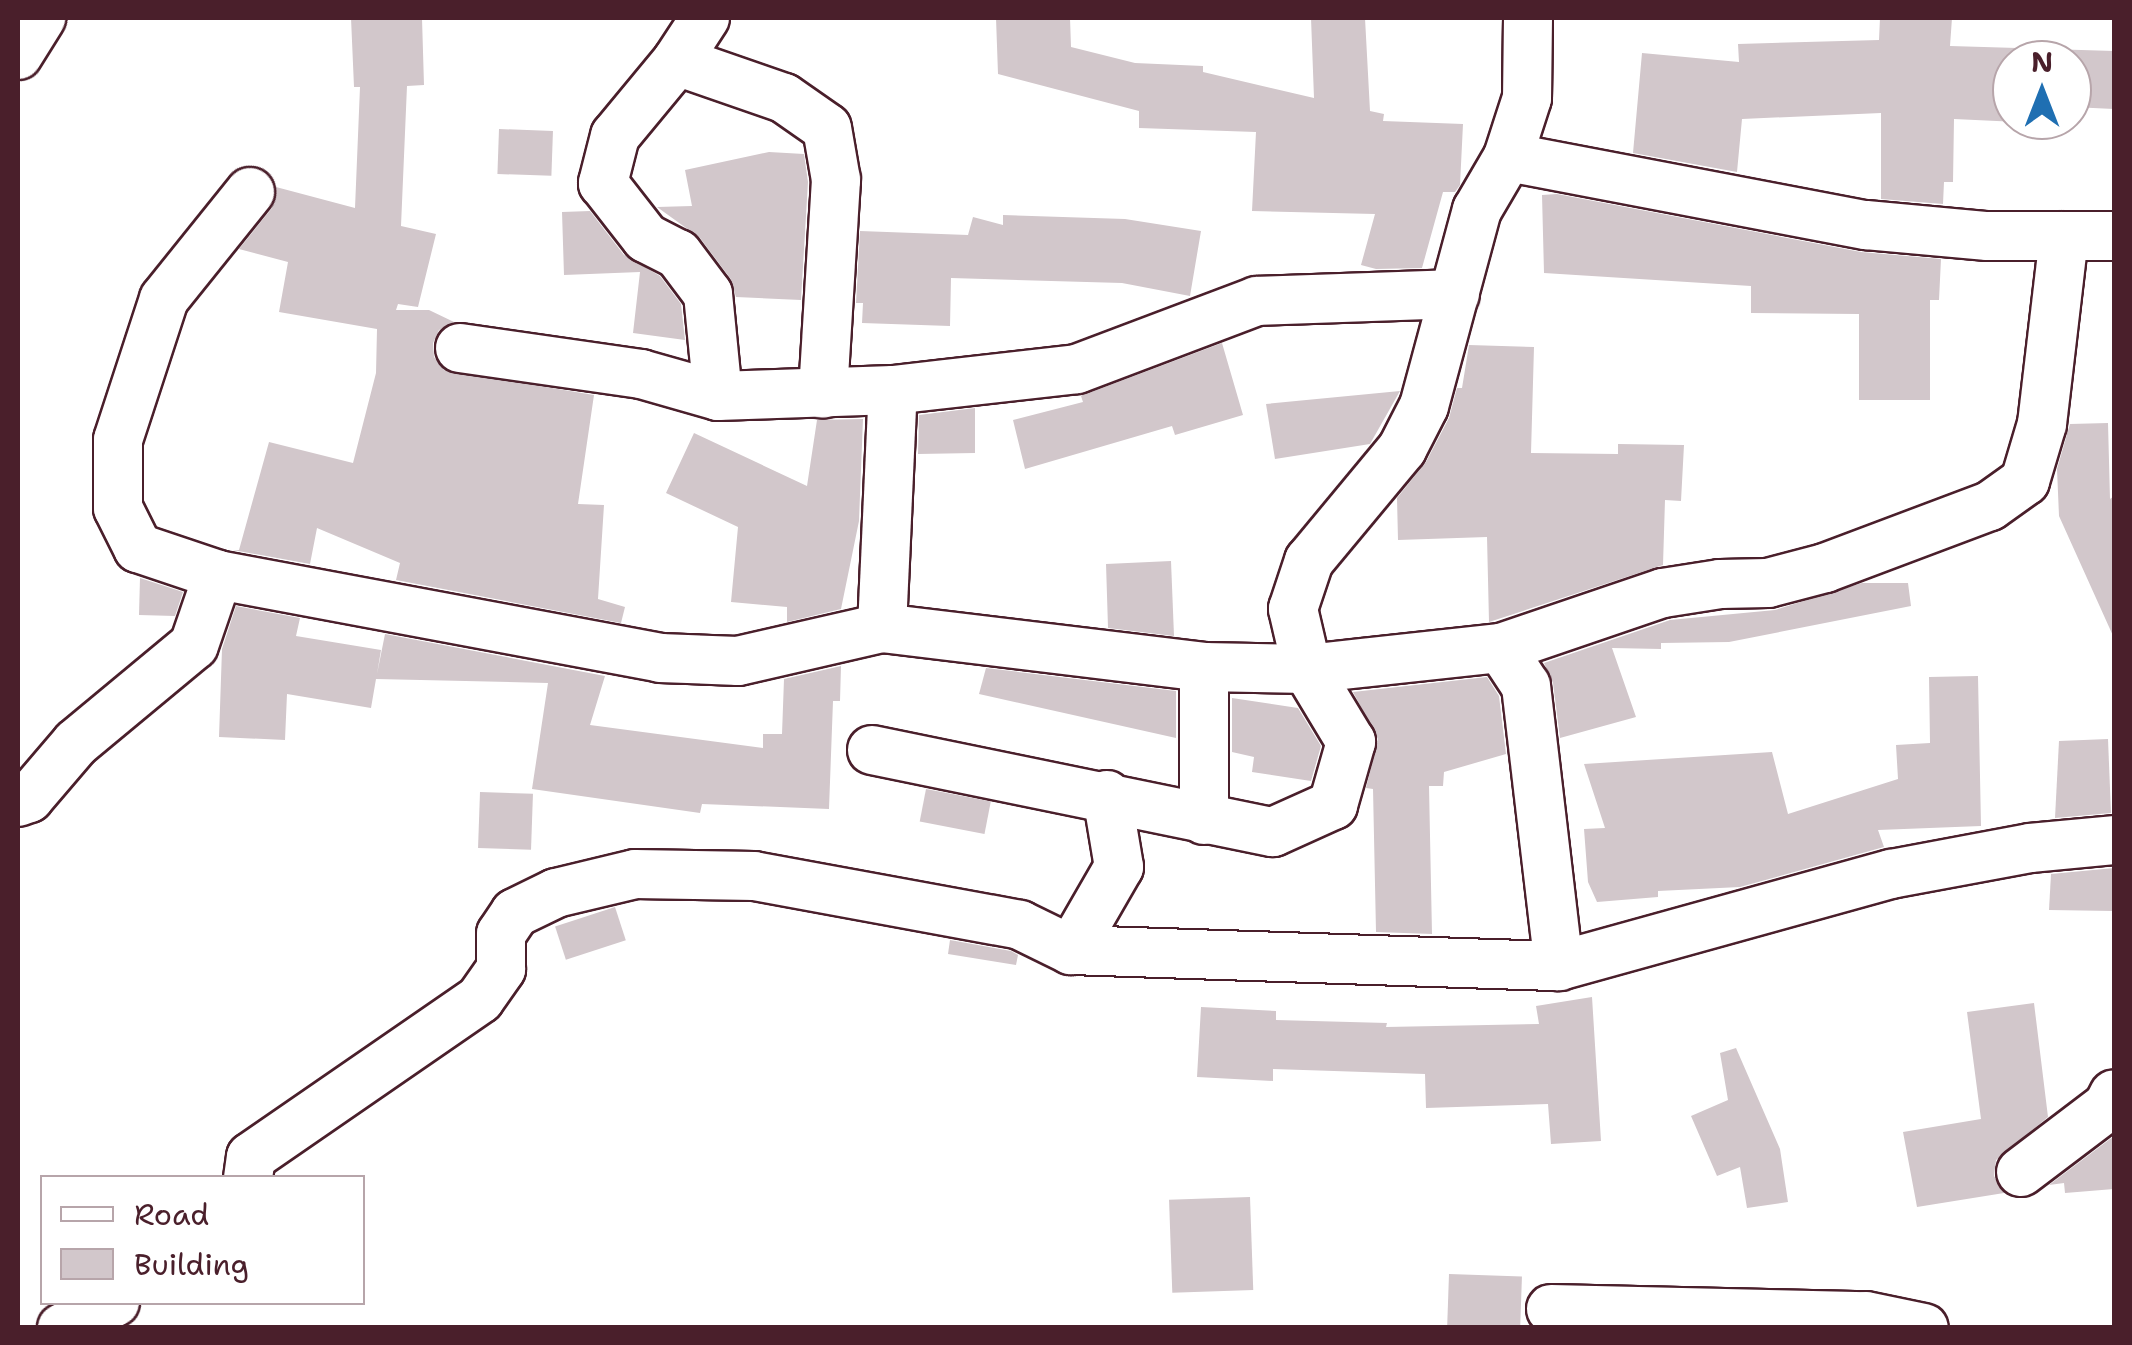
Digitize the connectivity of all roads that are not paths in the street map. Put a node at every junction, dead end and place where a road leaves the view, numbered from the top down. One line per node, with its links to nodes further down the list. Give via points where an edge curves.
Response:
1 (40, 18): 4 (street)
2 (705, 18): 5 (street)
3 (1528, 18): 6 (street, via 1527,98)
4 (18, 55)
5 (676, 61): 13 (street, via 784,98 827,128 836,180); 14 (street, via 616,136 603,184 646,238 678,254 708,294)
6 (1508, 157): 8 (street, via 1866,224); 10 (street, via 1477,210)
7 (250, 192): 15 (street, via 164,298 118,440 118,508 138,548)
8 (2064, 236): 9 (street); 17 (street, via 2042,424 2024,481 2013,490 1990,506 1825,568 1768,583 1663,593)
9 (2114, 236)
10 (1455, 294): 12 (street, via 1257,301 1077,369); 19 (street, via 1424,406 1402,449 1309,560 1293,609)
11 (460, 348): 14 (street, via 641,374)
12 (894, 390): 13 (street); 16 (street)
13 (823, 394): 14 (street)
14 (718, 396)
15 (218, 574): 16 (street, via 660,658 738,661); 22 (street, via 194,645 76,743 29,798)
16 (882, 628): 18 (street)
17 (1502, 648): 19 (street); 26 (street, via 1526,686)
18 (1204, 667): 19 (street); 23 (street)
19 (1307, 669): 23 (street, via 1351,742 1333,805 1272,832)
20 (872, 750): 21 (street)
21 (1107, 796): 23 (street); 25 (street, via 1118,866)
22 (18, 802)
23 (1204, 820)
24 (2114, 840): 26 (street, via 1890,874)
25 (1071, 950): 26 (street); 29 (street, via 1020,926 754,876 636,874 556,893 515,913 502,934 502,970 480,1000 251,1156)
26 (1559, 966)
27 (2114, 1094): 28 (street, via 2108,1106)
28 (2021, 1172)
29 (248, 1175)
30 (109, 1305): 32 (street)
31 (1550, 1309): 33 (street, via 1866,1316)
32 (62, 1328)
33 (1924, 1328)

